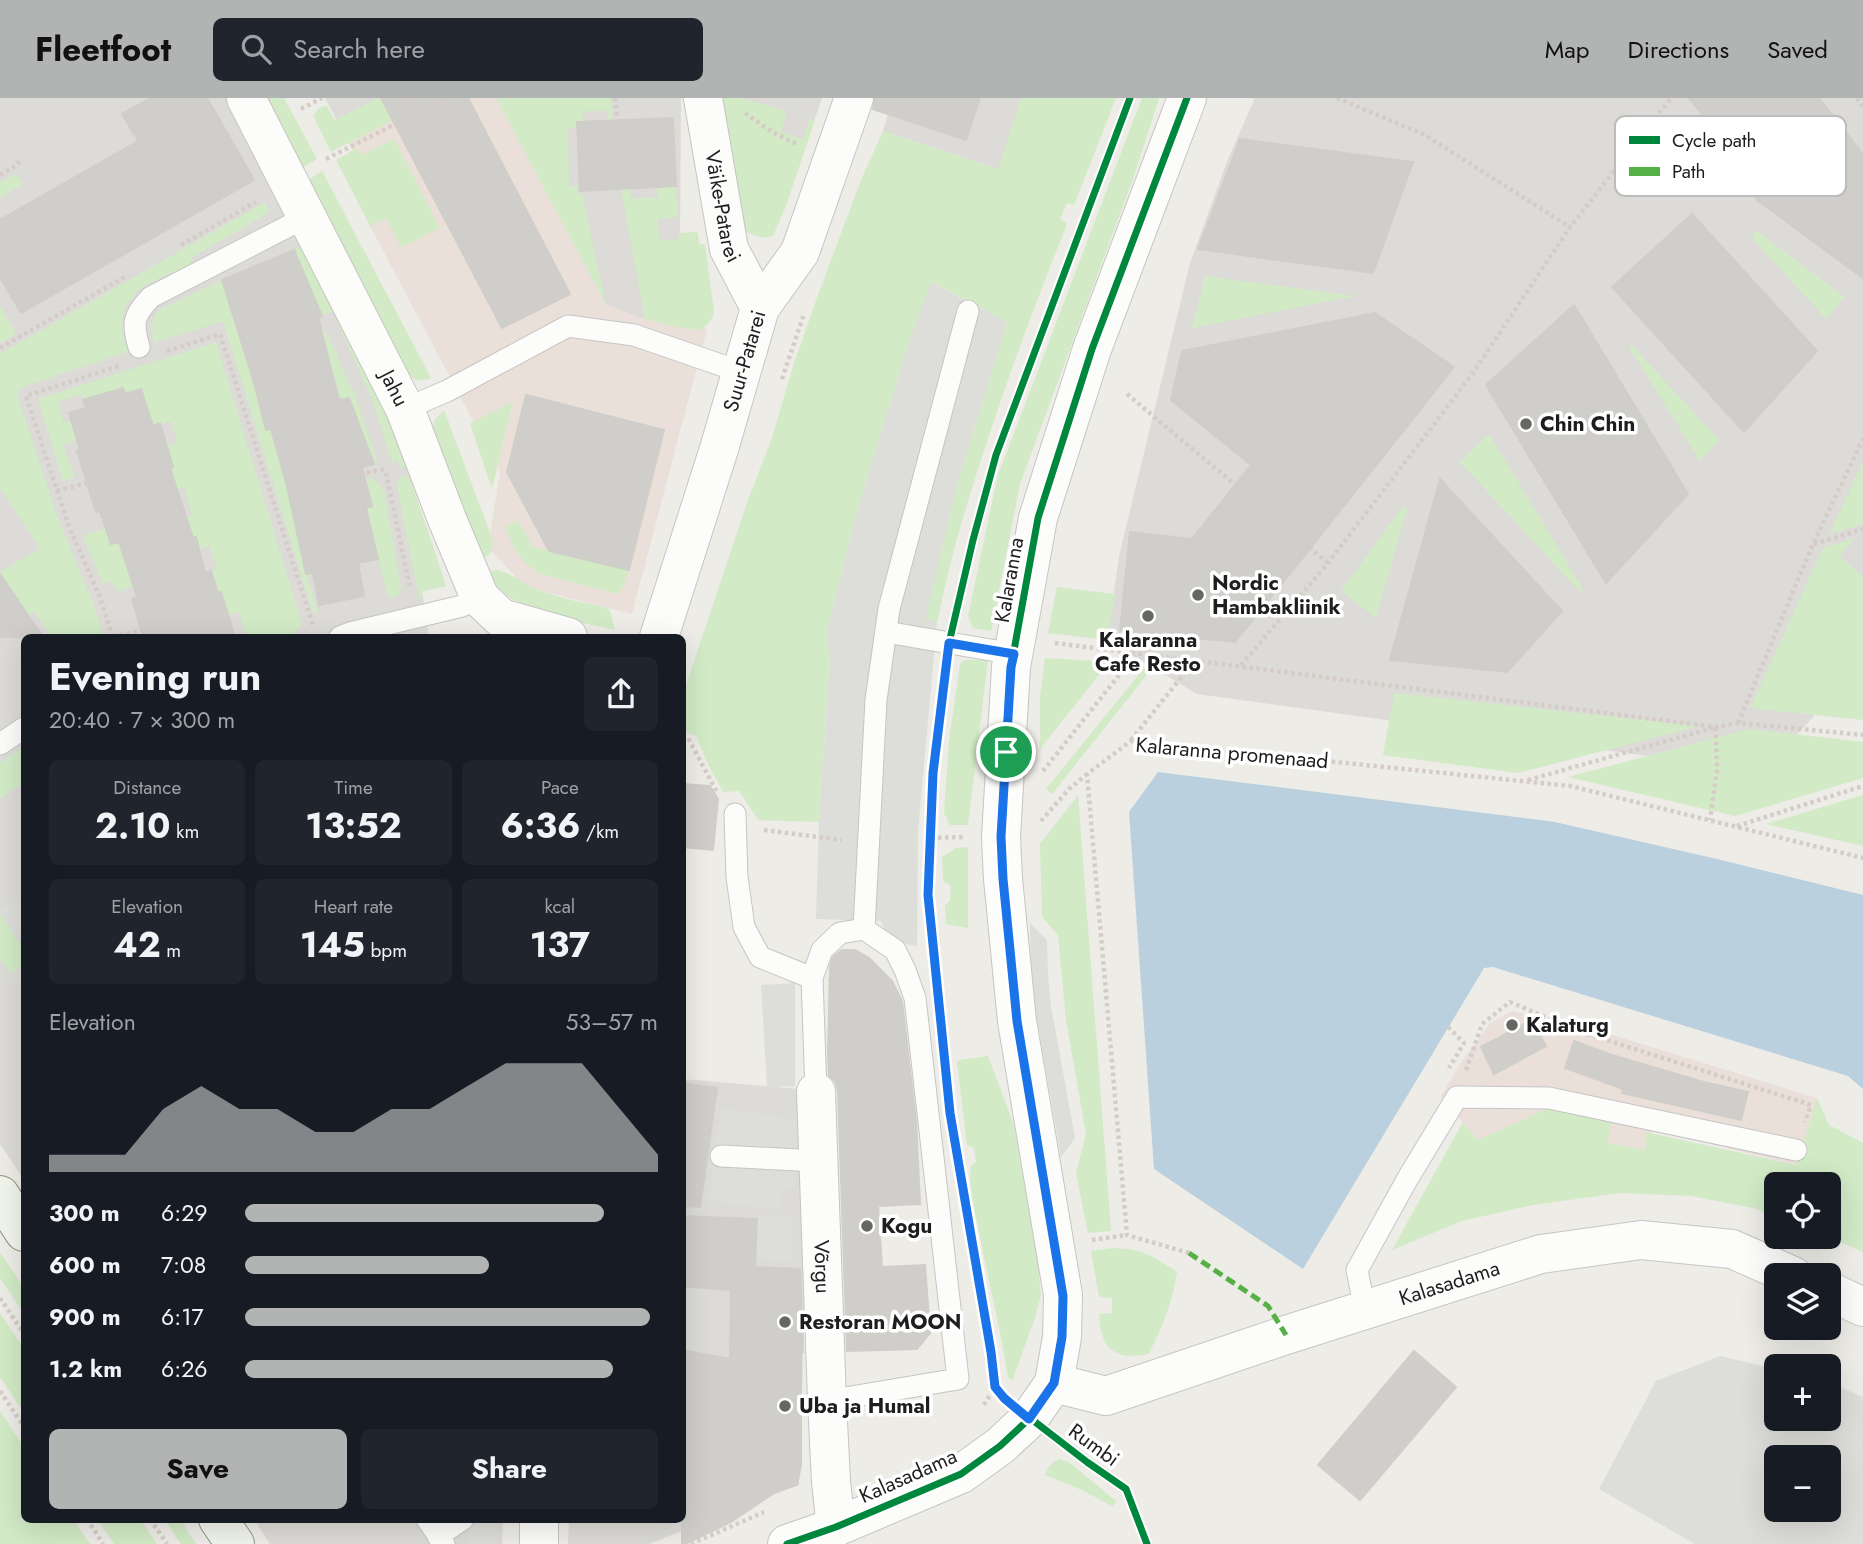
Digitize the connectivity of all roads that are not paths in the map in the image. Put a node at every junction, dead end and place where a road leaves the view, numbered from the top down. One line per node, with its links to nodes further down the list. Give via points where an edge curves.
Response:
1 (246, 98): 5 (street, Jahu)
2 (703, 98): 6 (street, Väike-Patarei, via 729,249)
3 (853, 98): 6 (street, Suur-Patarei, via 800,252)
4 (1187, 98): 16 (street, Kalaranna, via 1092,349 1038,518)
5 (308, 216): 8 (lane, via 151,297 139,310 134,329); 10 (street, Jahu)
6 (760, 308): 9 (street, Suur-Patarei)
7 (968, 311): 12 (lane)
8 (141, 355)
9 (741, 372): 10 (lane, via 634,335 568,326); 15 (street, Suur-Patarei)
10 (405, 409): 11 (street, Jahu)
11 (480, 598): 13 (lane); 14 (street, Jahu, via 501,618)
12 (886, 632): 16 (lane); 20 (lane, via 876,700)
13 (351, 634)
14 (557, 634)
15 (660, 634)
16 (1014, 654): 32 (street, Kalaranna, via 1002,858 1017,1021 1063,1296)
17 (21, 730): 18 (lane)
18 (0, 744)
19 (729, 808): 21 (lane, via 744,927 760,957)
20 (864, 929): 21 (lane, via 839,933 822,950); 33 (lane, via 895,950 915,998 958,1379)
21 (812, 978): 22 (lane)
22 (816, 1092): 25 (street, Võrgu)
23 (1796, 1150): 31 (lane, via 1549,1098 1457,1097 1357,1270)
24 (721, 1156): 25 (lane)
25 (818, 1161): 33 (street, Võrgu)
26 (0, 1195): 27 (main road)
27 (21, 1227)
28 (1764, 1263): 31 (street, Kalasadama, via 1732,1249 1641,1240 1541,1254)
29 (1841, 1297): 30 (street)
30 (1863, 1307)
31 (1366, 1310): 32 (street, Kalasadama, via 1106,1396)
32 (1054, 1383): 37 (street, Kalasadama, via 1029,1419 961,1474)
33 (827, 1401): 37 (street, Võrgu)
34 (221, 1523): 39 (main road)
35 (455, 1523): 38 (lane)
36 (539, 1523): 40 (street)
37 (836, 1527): 41 (street, Kalasadama)
38 (436, 1533)
39 (235, 1544)
40 (539, 1544)
41 (787, 1544)

